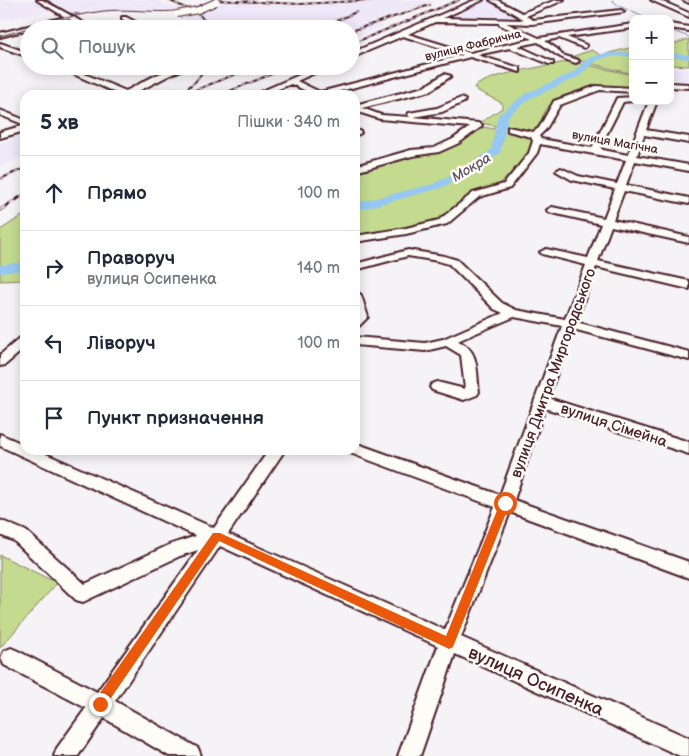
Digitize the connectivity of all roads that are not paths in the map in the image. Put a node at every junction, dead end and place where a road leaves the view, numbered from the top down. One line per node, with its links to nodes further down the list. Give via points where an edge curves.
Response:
1 (40, 0): 11 (street)
2 (480, 0): 18 (street)
3 (493, 0): 9 (street)
4 (561, 0): 9 (street)
5 (654, 0): 10 (street)
6 (216, 2): 8 (street, bridge)
7 (621, 12): 21 (street)
8 (177, 14)
9 (523, 15): 21 (street)
10 (689, 16): 13 (street)
11 (72, 18): 14 (street); 15 (street); 16 (street)
12 (124, 18): 17 (street)
13 (674, 19)
14 (64, 20)
15 (65, 20)
16 (75, 20)
17 (128, 20)
18 (432, 20): 19 (street); 28 (street)
19 (461, 20): 20 (street); 26 (street)
20 (492, 21): 21 (street); 31 (street)
21 (532, 22): 30 (street)
22 (674, 26): 24 (street)
23 (629, 27): 30 (street, вулиця Фабрична)
24 (689, 28)
25 (20, 31): 29 (street)
26 (472, 31)
27 (20, 32): 29 (street)
28 (403, 34): 35 (street); 37 (street)
29 (0, 36)
30 (562, 36): 31 (street, вулиця Фабрична); 34 (street)
31 (541, 41): 33 (street, вулиця Фабрична); 38 (street, via 560,56)
32 (0, 45): 36 (street)
33 (511, 46): 37 (street, вулиця Фабрична); 39 (street)
34 (584, 46)
35 (360, 52)
36 (20, 53)
37 (471, 55): 40 (street); 52 (street, вулиця Фабрична)
38 (576, 62)
39 (551, 63)
40 (517, 70)
41 (79, 75): 48 (street)
42 (156, 75): 49 (street)
43 (305, 75): 45 (street)
44 (447, 76): 57 (street, via 428,90)
45 (291, 81): 50 (street); 51 (street)
46 (674, 86): 47 (street)
47 (689, 86)
48 (114, 90)
49 (134, 90)
50 (269, 90)
51 (310, 90)
52 (339, 90)
53 (629, 90): 66 (street, via 602,88 563,99 557,103)
54 (629, 99): 68 (street, via 620,100 596,147)
55 (461, 100): 60 (street, via 427,113)
56 (651, 105): 64 (street, вулиця Дмитра Миргородського)
57 (360, 107)
58 (360, 110): 60 (street)
59 (0, 112): 61 (street)
60 (380, 116): 70 (street, via 478,124 456,141 436,150)
61 (20, 121)
62 (20, 129): 65 (street)
63 (511, 129): 66 (street, вулиця Магічна)
64 (641, 132): 67 (street); 69 (street, вулиця Дмитра Миргородського)
65 (0, 135)
66 (536, 138): 68 (street, вулиця Магічна); 77 (street, via 533,154 507,186 476,196 443,222)
67 (689, 140)
68 (600, 152): 69 (street, вулиця Магічна)
69 (632, 158): 71 (street, вулиця Магічна); 73 (street, вулиця Дмитра Миргородського)
70 (360, 168)
71 (689, 168)
72 (561, 171): 73 (street, via 575,178)
73 (622, 188): 74 (street); 76 (street, вулиця Дмитра Миргородського)
74 (689, 200)
75 (552, 210): 76 (street)
76 (608, 223): 78 (street); 80 (street, вулиця Дмитра Миргородського)
77 (360, 238)
78 (689, 240)
79 (546, 252): 80 (street)
80 (594, 263): 82 (street); 84 (street, вулиця Дмитра Миргородського)
81 (360, 266): 83 (street, via 408,253 446,259 498,306)
82 (689, 285)
83 (513, 312): 84 (street); 86 (street)
84 (570, 324): 88 (street); 91 (street, вулиця Дмитра Миргородського)
85 (360, 341): 86 (street, via 425,347)
86 (447, 342): 90 (street, via 467,353 472,392 464,394)
87 (20, 345): 89 (street)
88 (689, 356)
89 (0, 362)
90 (437, 387)
91 (540, 401): 93 (street, вулиця Сімейна); 98 (street, вулиця Дмитра Миргородського)
92 (0, 440): 94 (street, вулиця Осипенка)
93 (689, 448)
94 (20, 449)
95 (360, 451): 98 (street)
96 (34, 455): 100 (street, вулиця Осипенка)
97 (274, 455): 100 (street)
98 (505, 503): 101 (street); 102 (street, вулиця Дмитра Миргородського)
99 (0, 527): 100 (street, via 20,536 83,594 175,550)
100 (217, 536): 102 (street, вулиця Осипенка); 104 (street)
101 (689, 570)
102 (449, 643): 105 (street, вулиця Осипенка); 108 (street, вулиця Дмитра Миргородського)
103 (11, 658): 104 (street)
104 (100, 704): 106 (street); 107 (street)
105 (689, 749)
106 (65, 756)
107 (190, 756)
108 (409, 756)

